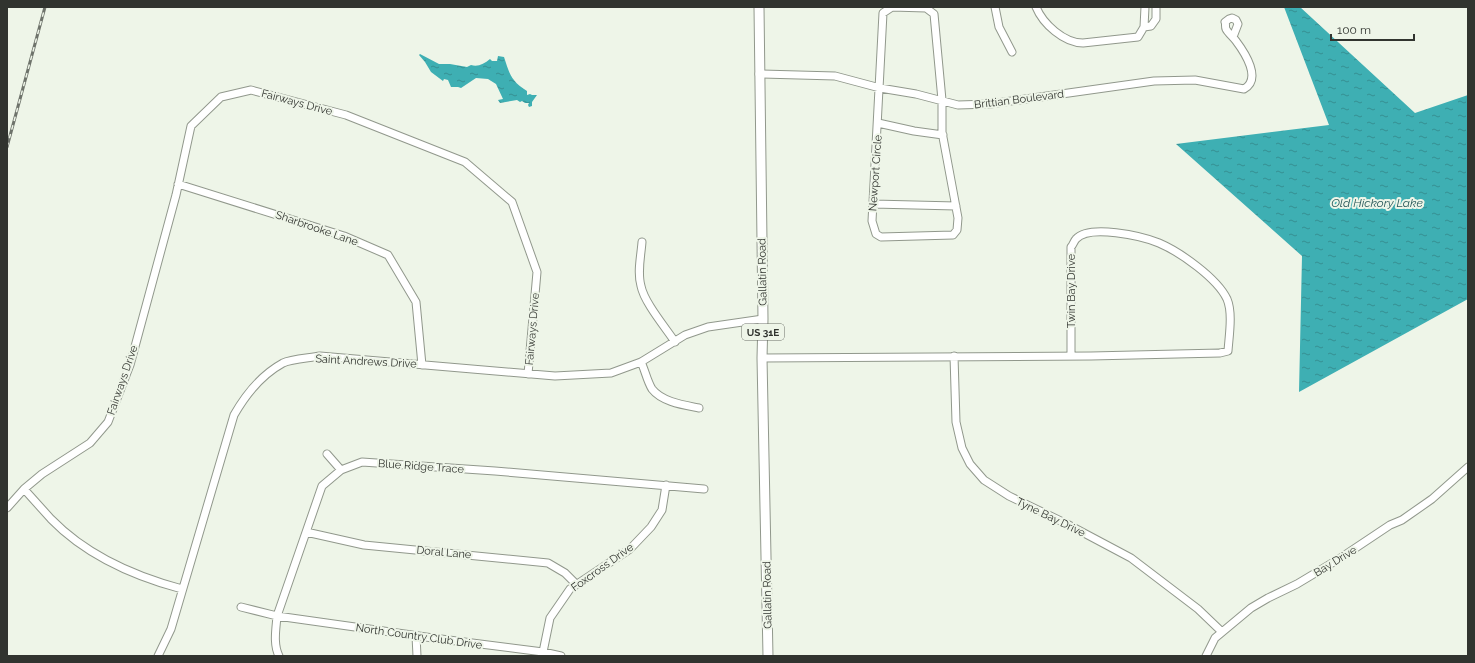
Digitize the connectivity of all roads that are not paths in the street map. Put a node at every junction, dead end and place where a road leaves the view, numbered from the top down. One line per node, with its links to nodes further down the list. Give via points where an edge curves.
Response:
1 (759, 7): 9 (main road, Gallatin Road / US 31E)
2 (995, 7): 8 (street, via 999,27)
3 (1036, 7): 6 (street, via 1038,13 1058,34 1074,43 1138,37)
4 (1145, 7): 6 (street)
5 (1156, 7): 6 (street, via 1156,19 1151,26)
6 (1144, 27)
7 (1233, 37): 11 (street, Brittian Boulevard, via 1253,76 1244,89 1195,80 1154,81 990,104 958,105)
8 (1012, 52)
9 (759, 74): 10 (street, Brittian Boulevard, via 835,76); 18 (main road, Gallatin Road / US 31E)
10 (880, 88): 11 (street, Brittian Boulevard); 11 (street, Newport Circle, via 884,13 892,7 926,8 934,14); 12 (street, Newport Circle)
11 (942, 100): 13 (street, Newport Circle)
12 (878, 123): 13 (street); 15 (street, Newport Circle)
13 (942, 135): 16 (street, Newport Circle)
14 (178, 184): 24 (street, Sharbrooke Lane, via 344,236 388,255 416,302); 25 (street, Fairways Drive, via 191,126 221,97 251,90 346,115 465,162 512,202 538,272); 31 (street, Fairways Drive, via 130,364 108,422 90,444 42,474)
15 (873, 204): 16 (street); 16 (street, Newport Circle, via 872,221 876,234 882,238 953,235 958,224)
16 (956, 206)
17 (642, 242): 19 (street, via 639,272 641,286 646,299)
18 (763, 319): 19 (street, Saint Andrews Drive, via 708,327 684,335); 22 (main road, Gallatin Road / US 31E)
19 (675, 342): 23 (street, Saint Andrews Drive)
20 (1071, 355): 20 (street, Twin Bay Drive, via 1071,247 1076,239 1087,234 1124,234 1159,243 1202,270 1215,282 1227,300 1231,320 1228,351); 21 (street)
21 (954, 356): 22 (street); 39 (street, Tyne Bay Drive, via 956,422 962,448 970,464 984,480 1009,496 1131,558 1198,609)
22 (762, 358): 46 (main road, Gallatin Road / US 31E)
23 (641, 362): 25 (street, Saint Andrews Drive, via 611,373 555,376); 26 (street, via 652,389 664,398)
24 (422, 365): 25 (street, Saint Andrews Drive); 36 (street, Saint Andrews Drive, via 320,356 284,363 258,381 234,415)
25 (528, 374)
26 (698, 408)
27 (328, 454): 29 (street)
28 (1468, 467): 39 (street, Bay Drive, via 1432,499 1402,520 1297,584 1251,608)
29 (340, 470): 30 (street, Blue Ridge Trace, via 362,462); 34 (street, Blue Ridge Trace, via 322,486)
30 (666, 485): 32 (street, Blue Ridge Trace); 35 (street, Foxcross Drive, via 662,510 651,527 630,549)
31 (24, 489): 33 (street, Fairways Drive); 36 (street, via 52,520 99,556 127,570)
32 (704, 489)
33 (7, 508)
34 (306, 532): 35 (street, Doral Lane, via 364,545 548,563); 38 (street, Blue Ridge Trace)
35 (576, 584): 41 (street, Foxcross Drive, via 570,588 550,618)
36 (182, 589): 42 (street, Saint Andrews Drive, via 171,629)
37 (241, 607): 38 (street, North Country Club Drive)
38 (277, 616): 40 (street, North Country Club Drive); 43 (street, Blue Ridge Trace, via 275,634)
39 (1222, 632): 47 (street, Bay Drive, via 1215,638)
40 (416, 636): 41 (street, North Country Club Drive); 44 (street)
41 (543, 652): 45 (street, North Country Club Drive)
42 (158, 656)
43 (279, 656)
44 (417, 656)
45 (561, 656)
46 (768, 656)
47 (1206, 656)

